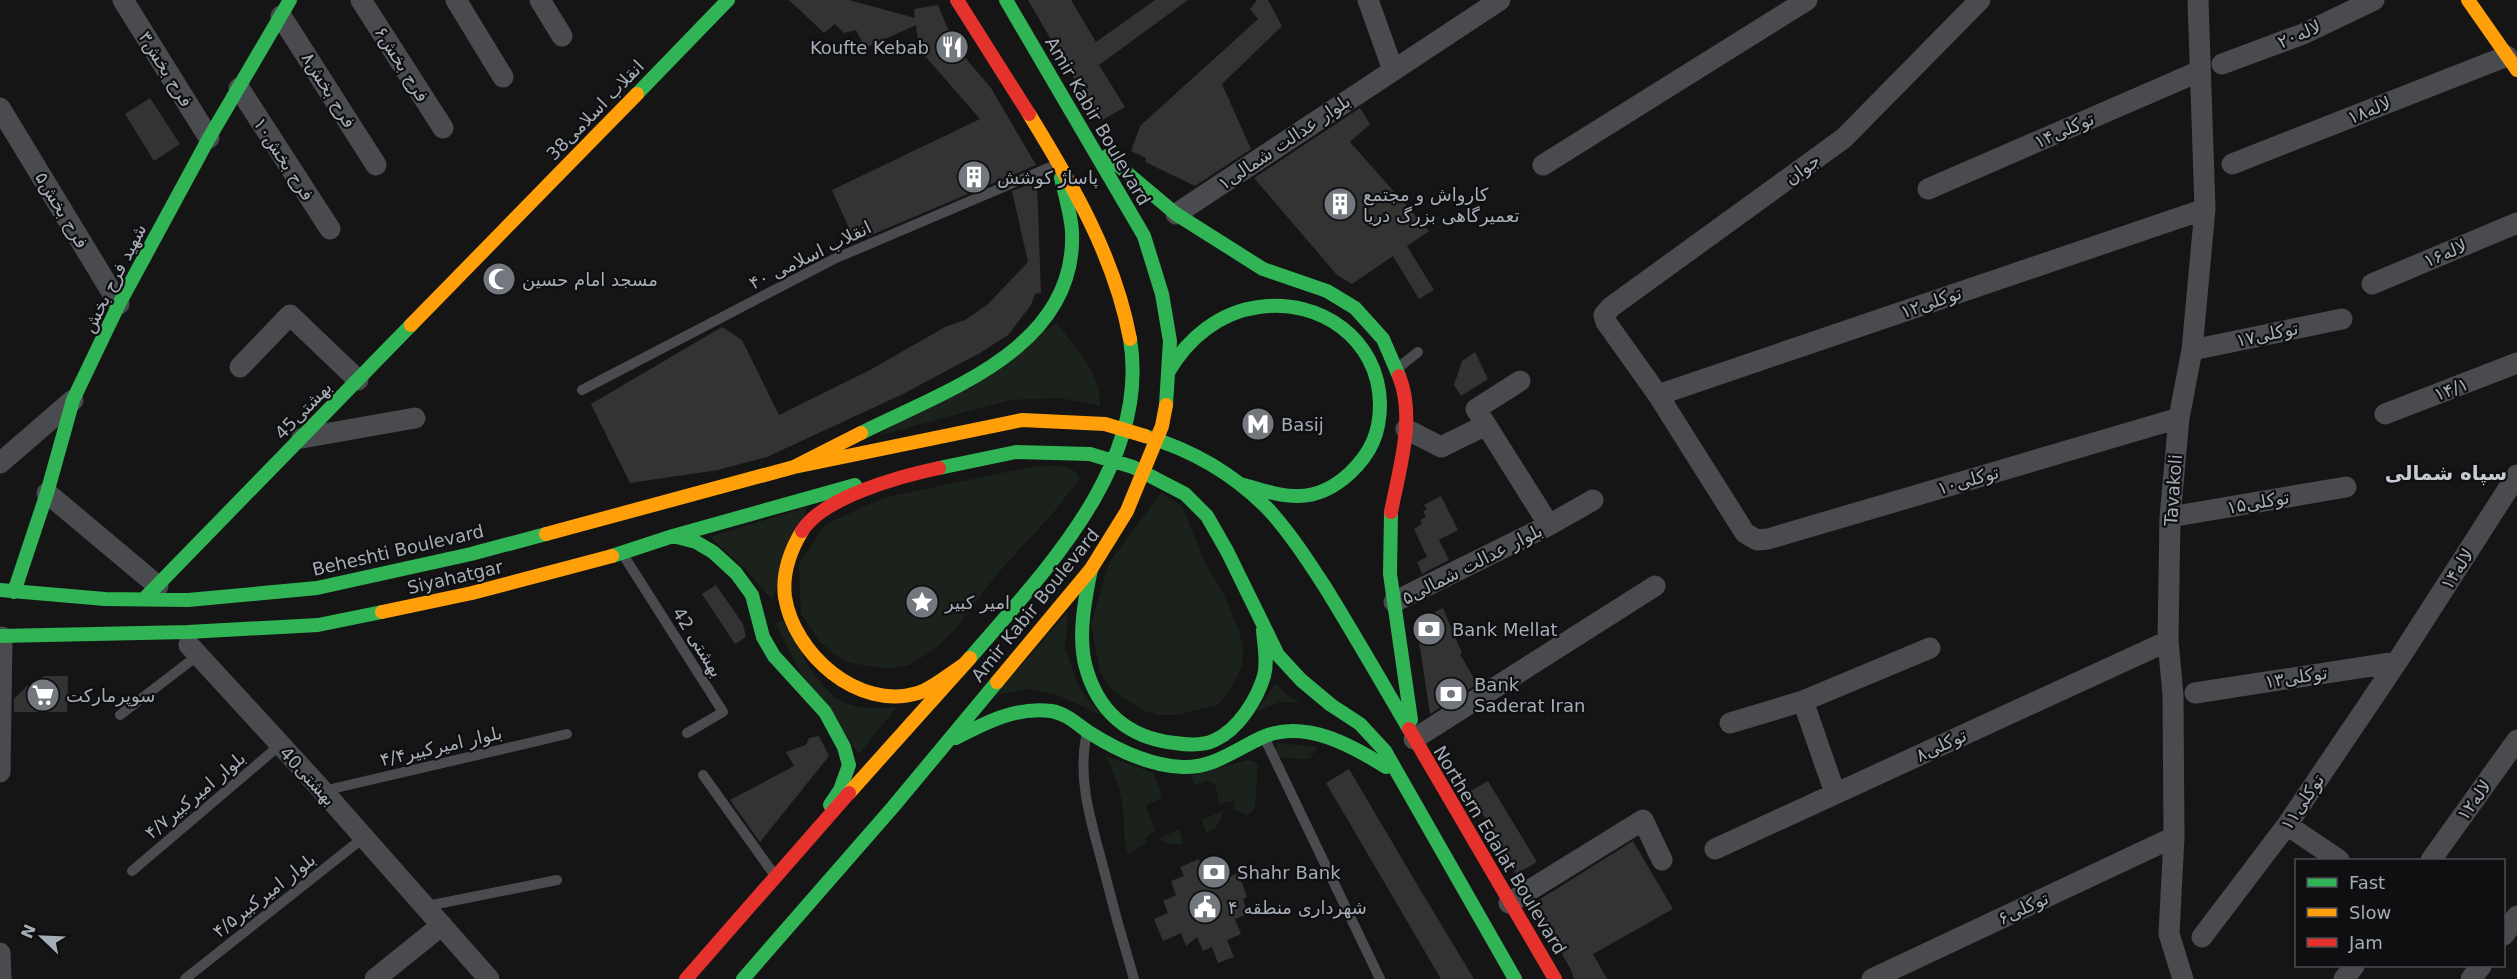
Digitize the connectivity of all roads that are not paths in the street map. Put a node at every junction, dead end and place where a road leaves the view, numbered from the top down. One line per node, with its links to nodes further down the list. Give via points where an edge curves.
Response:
1 (123, 0): 25 (street, فرح بخش۳)
2 (361, 0): 24 (street, فرح بخش۶)
3 (456, 0): 21 (street)
4 (540, 0): 16 (street)
5 (728, 0): 36 (main road, 38انقلاب اسلامی)
6 (957, 0): 27 (main road)
7 (1006, 0): 26 (main road, Amir Kabir Boulevard)
8 (1368, 0): 19 (street)
9 (1500, 0): 19 (street, بلوار عدالت شمالی۱)
10 (1807, 0): 30 (street)
11 (1980, 0): 49 (street, جوان, via 1844,138 1604,315)
12 (2198, 0): 20 (street, Tavakoli)
13 (2374, 0): 18 (street, لاله۲۰, via 2303,34)
14 (2468, 0): 17 (main road)
15 (286, 8): 22 (main road, شهید فرح بخش); 29 (street, فرح بخش۸)
16 (562, 36)
17 (2512, 63): 28 (street, لاله۱۸)
18 (2222, 64)
19 (1393, 70): 33 (street, بلوار عدالت شمالی۱)
20 (2200, 71): 31 (street, توکلی۱۴); 32 (street, Tavakoli)
21 (503, 77)
22 (238, 88): 25 (main road, شهید فرح بخش); 35 (street, فرح بخش۱۰)
23 (2, 112): 38 (street, فرح بخش۵)
24 (443, 128)
25 (209, 138): 38 (main road, شهید فرح بخش)
26 (1092, 144): 33 (main road); 45 (main road, Amir Kabir Boulevard, via 1144,236 1156,270 1170,341)
27 (1059, 164): 48 (lane, انقلاب اسلامی ۴۰, via 834,259); 58 (main road, via 1072,231 1070,263 1059,300 1041,326 1018,348 975,376); 80 (main road, Amir Kabir Boulevard, via 1100,245 1127,320 1132,363 1128,408 1120,438 1087,513 1061,550)
28 (2232, 164)
29 (376, 165)
30 (1543, 165)
31 (1928, 189)
32 (2205, 209): 40 (street, Tavakoli); 49 (street, توکلی۱۲)
33 (1176, 214): 44 (main road, via 1263,269 1326,291 1355,308 1383,339)
34 (2517, 223): 37 (street, لاله۱۶)
35 (330, 230)
36 (488, 246): 46 (main road, بهشتی45)
37 (2372, 284)
38 (119, 304): 50 (main road, شهید فرح بخش)
39 (2342, 319): 40 (street, توکلی۱۷)
40 (2192, 350): 53 (street, Tavakoli)
41 (1418, 352): 44 (lane)
42 (2517, 363): 51 (street, ۱۴/۱)
43 (240, 367): 46 (street, via 290,315)
44 (1396, 369): 55 (main road, via 1406,408)
45 (1169, 371): 61 (main road, via 1209,325 1231,314 1275,304 1323,314 1364,346 1377,372 1382,402 1378,433 1366,458 1341,482 1315,494 1270,493); 69 (main road, Amir Kabir Boulevard, via 1164,417 1147,467 1128,511)
46 (358, 380): 56 (main road, بهشتی45)
47 (1520, 381): 54 (street, via 1476,409)
48 (582, 390)
49 (1658, 395): 53 (street, ۱۰توکلی, via 1745,533 1757,540)
50 (73, 400): 57 (street); 63 (main road, شهید فرح بخش)
51 (2385, 414)
52 (415, 418): 56 (street)
53 (2179, 418): 65 (street, Tavakoli)
54 (1486, 424): 55 (street, via 1441,447); 66 (street)
55 (1406, 429): 73 (main road, via 1392,513 1390,574)
56 (302, 438): 72 (main road, بهشتی45)
57 (3, 453)
58 (794, 467): 61 (main road, via 1022,420 1077,421 1105,424 1172,444 1206,460); 72 (main road, Beheshti Boulevard, via 471,554 317,588 188,600)
59 (905, 475): 67 (main road, Siyahatgar, via 830,491); 74 (main road, via 1016,452 1090,454 1132,467 1185,494 1207,516 1244,583); 80 (main road, via 832,504 806,525 792,548 786,570 785,596 794,625 808,651 831,674 887,696 919,693)
60 (2517, 475): 79 (street, لاله۱۴)
61 (1240, 484): 89 (main road, Northern Edalat Boulevard, via 1269,510 1305,556)
62 (2346, 487): 65 (street, توکلی۱۵)
63 (47, 493): 71 (main road, شهید فرح بخش); 72 (street)
64 (1593, 500): 66 (street, بلوار عدالت شمالی۵)
65 (2170, 517): 76 (street, Tavakoli)
66 (1549, 525): 73 (street, بلوار عدالت شمالی۵)
67 (673, 536): 68 (main road, Siyahatgar); 99 (main road, via 696,542 736,573 752,595 763,637 774,656 810,694 836,730 849,765 840,790)
68 (622, 553): 75 (main road, Siyahatgar, via 472,593 318,625); 86 (lane, 42 بهشتی, via 723,712)
69 (1091, 569): 74 (main road, via 1083,628 1089,675 1117,721 1143,737 1192,746 1218,739 1239,720 1264,673); 91 (main road, Amir Kabir Boulevard)
70 (1655, 586): 89 (street)
71 (7, 591): 72 (main road, Beheshti Boulevard, via 105,599)
72 (151, 593)
73 (1394, 602): 89 (main road)
74 (1262, 626): 95 (main road, via 1293,672 1330,705 1360,724)
75 (1, 636): 93 (street)
76 (2168, 641): 97 (street, توکلی۸); 100 (street, Tavakoli, via 2173,695)
77 (1930, 648): 82 (street)
78 (193, 651): 83 (lane); 92 (street, 40بهشتی)
79 (2397, 662): 81 (street, توکلی۱۳); 98 (street, توکلی۱۱)
80 (965, 664): 99 (main road, Amir Kabir Boulevard)
81 (2196, 693)
82 (1803, 701): 84 (street); 97 (street)
83 (120, 715)
84 (1730, 723)
85 (1087, 730): 88 (main road, via 1152,762 1185,767 1218,761); 91 (main road, via 1052,711 1028,711 991,720); 124 (lane, via 1082,756 1083,788)
86 (687, 733)
87 (567, 734): 96 (lane, بلوار امیرکبیر۴/۴)
88 (1263, 736): 95 (main road, via 1288,731 1317,734 1356,747); 125 (lane)
89 (1414, 739): 109 (main road, Northern Edalat Boulevard)
90 (2517, 740): 104 (street, لاله۱۲)
91 (946, 743): 123 (main road, Amir Kabir Boulevard)
92 (279, 745): 96 (street, 40بهشتی); 106 (lane, بلوار امیرکبیر۴/۷)
93 (0, 772)
94 (703, 775): 107 (lane)
95 (1401, 776): 126 (main road)
96 (323, 791): 101 (street, 40بهشتی)
97 (1835, 793): 102 (street, توکلی۸)
98 (2287, 825): 103 (street); 114 (street, توکلی۱۱)
99 (818, 826): 107 (main road, Amir Kabir Boulevard)
100 (2174, 837): 128 (street, توکلی۶); 129 (street, Tavakoli, via 2169,934)
101 (363, 838): 110 (street, 40بهشتی); 119 (lane, بلوار امیرکبیر۴/۵)
102 (1715, 849)
103 (2336, 859)
104 (2432, 859)
105 (1662, 860): 109 (street, via 1643,820)
106 (132, 871)
107 (775, 875): 122 (main road, Amir Kabir Boulevard)
108 (557, 880): 110 (lane)
109 (1509, 903): 127 (main road, Northern Edalat Boulevard)
110 (427, 906): 112 (street, 40بهشتی)
111 (2517, 916): 113 (street)
112 (442, 925): 120 (street); 121 (street, 40بهشتی)
113 (2505, 934)
114 (2202, 937)
115 (0, 953): 118 (street)
116 (2353, 967): 130 (street)
117 (2480, 967): 131 (street)
118 (1, 979)
119 (185, 979)
120 (375, 979)
121 (489, 979)
122 (686, 979)
123 (743, 979)
124 (1134, 979)
125 (1380, 979)
126 (1515, 979)
127 (1555, 979)
128 (1872, 979)
129 (2183, 979)
130 (2344, 979)
131 (2471, 979)

